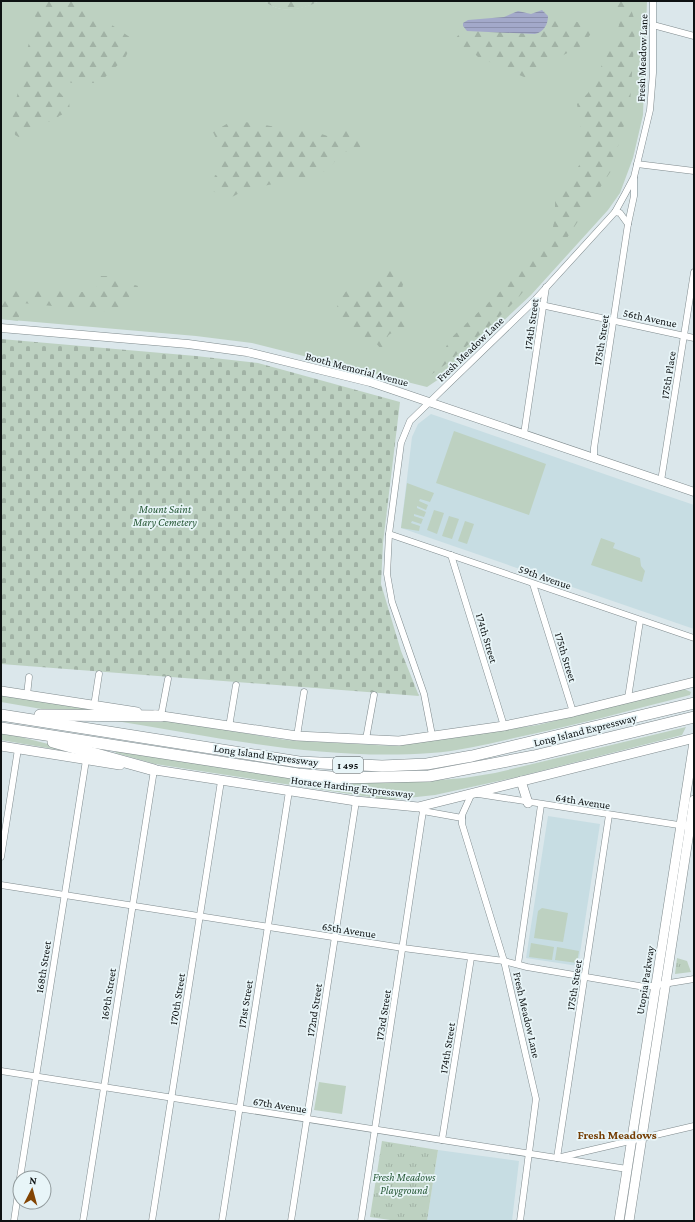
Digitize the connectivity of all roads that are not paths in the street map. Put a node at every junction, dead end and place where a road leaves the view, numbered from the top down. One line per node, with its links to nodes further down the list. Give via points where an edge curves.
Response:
1 (653, 1): 2 (street, Fresh Meadow Lane)
2 (653, 25): 3 (street); 4 (street, Fresh Meadow Lane, via 650,110)
3 (694, 36)
4 (637, 164): 5 (street); 6 (street, Fresh Meadow Lane)
5 (694, 171)
6 (634, 177): 7 (street, Fresh Meadow Lane); 8 (street, 175th Street, via 634,196)
7 (615, 212): 8 (street, via 620,213); 10 (street, Fresh Meadow Lane)
8 (628, 224): 13 (street, 175th Street)
9 (694, 272): 15 (street, 175th Place)
10 (546, 287): 11 (street, Fresh Meadow Lane); 12 (street, 174th Street)
11 (532, 303): 12 (street, 56th Avenue); 17 (street, Fresh Meadow Lane)
12 (544, 306): 13 (street, 56th Avenue); 18 (street, 174th Street)
13 (614, 320): 15 (street, 56th Avenue); 19 (street, 175th Street)
14 (1, 328): 17 (street, Booth Memorial Avenue, via 188,344 247,352 382,384)
15 (684, 335): 16 (street, 56th Avenue); 20 (street, 175th Place)
16 (694, 338)
17 (429, 401): 18 (street, Booth Memorial Avenue); 22 (street, Fresh Meadow Lane, via 410,421 401,443)
18 (524, 434): 19 (street, Booth Memorial Avenue)
19 (594, 458): 20 (street, Booth Memorial Avenue)
20 (661, 481): 21 (street, Booth Memorial Avenue)
21 (694, 492)
22 (389, 534): 23 (street, 59th Avenue); 47 (street, Fresh Meadow Lane, via 387,574 392,602 424,694)
23 (451, 555): 24 (street, 59th Avenue); 43 (street, 174th Street)
24 (533, 584): 25 (street, 59th Avenue); 39 (street, 175th Street)
25 (640, 621): 26 (street, 59th Avenue); 36 (street)
26 (694, 638)
27 (99, 674): 38 (street)
28 (29, 676): 34 (street)
29 (168, 679): 41 (street)
30 (694, 682): 36 (main road)
31 (236, 685): 44 (street)
32 (1, 691): 34 (main road)
33 (304, 692): 46 (street)
34 (27, 695): 38 (main road)
35 (374, 695): 49 (street)
36 (628, 698): 39 (main road)
37 (692, 704): 40 (highway, Long Island Expressway / I 495, via 472,756 427,764 382,766 299,762)
38 (94, 706): 41 (main road)
39 (573, 712): 43 (main road)
40 (2, 715): 41 (highway)
41 (162, 716): 44 (main road)
42 (690, 717): 45 (highway, Long Island Expressway / I 495, via 479,768 429,776 383,778 298,774)
43 (504, 726): 47 (main road)
44 (229, 727): 46 (main road)
45 (2, 728): 54 (highway)
46 (297, 736): 49 (main road)
47 (432, 736): 49 (main road, via 399,741)
48 (694, 738): 56 (main road, Horace Harding Expressway)
49 (366, 740)
50 (694, 742): 66 (main road, Utopia Parkway)
51 (1, 746): 52 (main road, Horace Harding Expressway)
52 (18, 749): 53 (main road, Horace Harding Expressway); 68 (street)
53 (86, 760): 54 (main road, Horace Harding Expressway); 70 (street, 168th Street)
54 (154, 770): 55 (main road, Horace Harding Expressway); 71 (street, 169th Street)
55 (222, 780): 57 (main road, Horace Harding Expressway); 72 (street, 170th Street)
56 (521, 781): 58 (main road, Horace Harding Expressway); 61 (main road)
57 (289, 791): 60 (main road, Horace Harding Expressway); 73 (street, 171st Street)
58 (472, 794): 61 (street, 64th Avenue); 63 (main road, Horace Harding Expressway); 65 (street)
59 (694, 800): 67 (main road, Utopia Parkway)
60 (356, 802): 63 (main road, Horace Harding Expressway); 74 (street, 172nd Street)
61 (528, 803): 62 (street, 64th Avenue)
62 (540, 805): 64 (street, 64th Avenue); 78 (street)
63 (421, 809): 65 (street); 75 (street, 173rd Street)
64 (609, 815): 66 (street, 64th Avenue); 79 (street, 175th Street)
65 (462, 818): 77 (street, Fresh Meadow Lane)
66 (681, 826): 67 (street, 64th Avenue); 81 (main road, Utopia Parkway)
67 (693, 827): 81 (main road, Utopia Parkway)
68 (1, 857)
69 (1, 885): 70 (street, 65th Avenue)
70 (65, 895): 71 (street, 65th Avenue); 83 (street, 168th Street)
71 (132, 906): 72 (street, 65th Avenue); 84 (street, 169th Street)
72 (200, 916): 73 (street, 65th Avenue); 85 (street, 170th Street)
73 (268, 927): 74 (street, 65th Avenue); 86 (street, 171st Street)
74 (336, 938): 75 (street, 65th Avenue); 87 (street, 172nd Street)
75 (403, 948): 76 (street, 65th Avenue); 89 (street, 173rd Street)
76 (471, 958): 77 (street, 65th Avenue); 91 (street, 174th Street)
77 (504, 961): 78 (street, 65th Avenue); 93 (street, Fresh Meadow Lane, via 536,1100)
78 (518, 964): 79 (street, 65th Avenue)
79 (585, 976): 81 (street, 65th Avenue, via 645,986); 94 (street, 175th Street)
80 (694, 979): 81 (street, 65th Avenue)
81 (661, 984): 90 (main road, Utopia Parkway); 92 (main road, Utopia Parkway)
82 (1, 1071): 83 (street, 67th Avenue)
83 (36, 1077): 84 (street, 67th Avenue); 96 (street, 168th Street)
84 (104, 1087): 85 (street, 67th Avenue); 99 (street, 169th Street)
85 (172, 1098): 86 (street, 67th Avenue); 100 (street, 170th Street)
86 (239, 1109): 87 (street, 67th Avenue); 101 (street, 171st Street)
87 (307, 1119): 89 (street, 67th Avenue); 102 (street, 172nd Street)
88 (694, 1126): 90 (street, 67th Avenue)
89 (375, 1130): 91 (street, 67th Avenue); 103 (street, 173rd Street)
90 (642, 1138): 92 (street, 67th Avenue); 106 (main road, Utopia Parkway)
91 (442, 1140): 93 (street, 67th Avenue)
92 (632, 1141): 94 (street, 67th Avenue); 95 (main road, Utopia Parkway)
93 (529, 1154): 94 (street, 67th Avenue); 104 (street, Fresh Meadow Lane)
94 (557, 1158): 95 (street, 67th Avenue)
95 (627, 1169): 105 (main road, Utopia Parkway)
96 (21, 1170)
97 (16, 1210): 98 (street, 168th Street)
98 (14, 1221)
99 (83, 1221)
100 (152, 1221)
101 (222, 1221)
102 (291, 1221)
103 (361, 1221)
104 (520, 1221)
105 (619, 1221)
106 (629, 1221)

